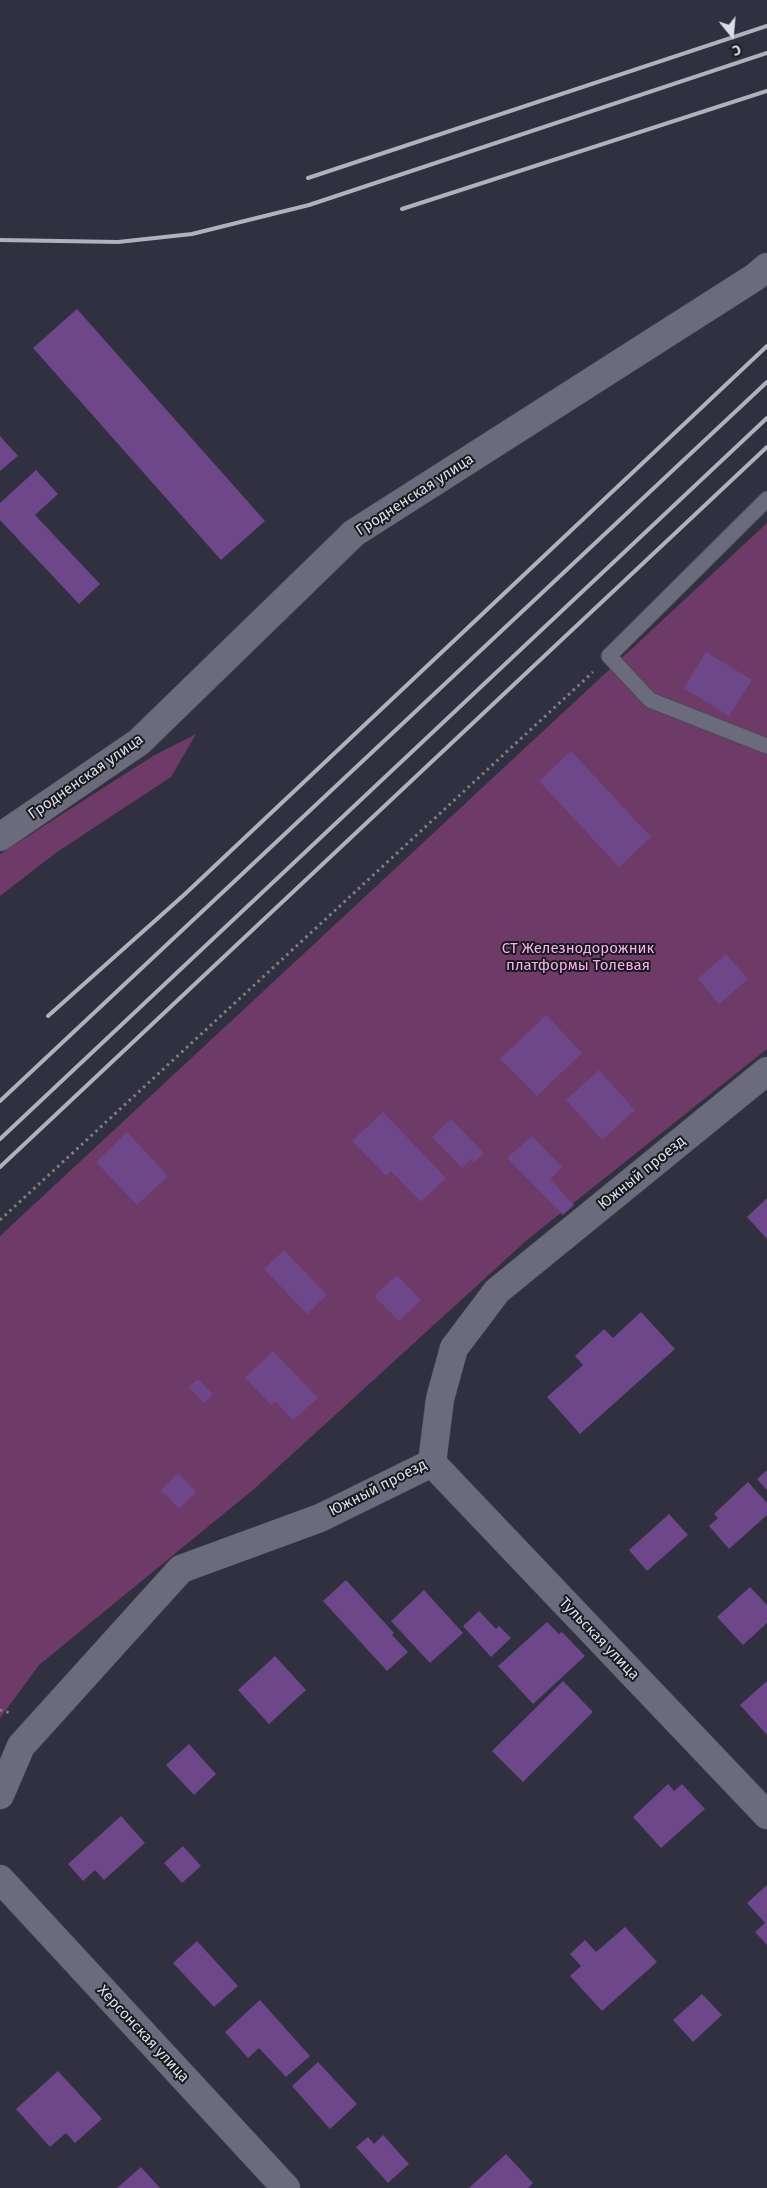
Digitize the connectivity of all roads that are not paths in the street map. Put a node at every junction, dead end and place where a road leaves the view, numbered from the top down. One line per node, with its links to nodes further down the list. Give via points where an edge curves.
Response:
1 (767, 267): 4 (street, Гродненская улица, via 354,533 139,742)
2 (767, 499): 3 (lane, via 610,656 650,700)
3 (767, 746)
4 (0, 837)
5 (767, 1071): 6 (street, Южный проезд, via 497,1291 454,1348 440,1399)
6 (432, 1463): 7 (street, Южный проезд, via 320,1518 182,1569 21,1746); 8 (street, Тульская улица)
7 (0, 1795)
8 (767, 1815)
9 (0, 1879): 10 (street, Херсонская улица)
10 (286, 2188)

